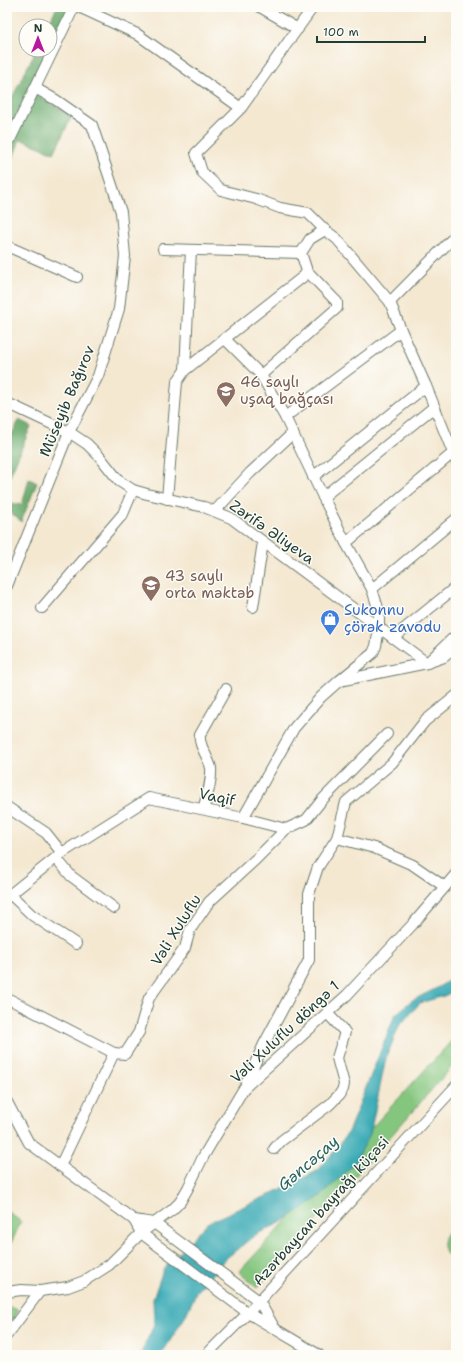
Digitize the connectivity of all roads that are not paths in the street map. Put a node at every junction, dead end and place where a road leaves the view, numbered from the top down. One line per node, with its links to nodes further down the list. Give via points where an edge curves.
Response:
1 (74, 7): 6 (street)
2 (79, 7): 7 (street, via 137,34)
3 (260, 7): 5 (street)
4 (313, 7): 5 (street)
5 (298, 29): 7 (street)
6 (35, 88): 8 (street); 26 (street, Müseyib Bağırov, via 92,125 121,212 124,256 119,309 98,376)
7 (241, 108): 9 (street, via 196,153 202,172 221,190 280,208 308,213)
8 (7, 146)
9 (324, 230): 14 (street, via 310,239); 17 (street, via 337,239)
10 (456, 235): 17 (street)
11 (7, 246): 16 (street)
12 (163, 249): 13 (street)
13 (191, 250): 14 (street); 20 (street)
14 (301, 253): 15 (street)
15 (306, 271): 19 (street, via 304,276); 21 (street, via 333,298 336,308)
16 (77, 277)
17 (390, 302): 18 (street)
18 (400, 330): 22 (street); 25 (street)
19 (225, 339): 20 (street); 21 (street, Vaqif)
20 (186, 370): 32 (street, via 178,382)
21 (261, 375): 25 (street, Vaqif)
22 (426, 386): 24 (street); 29 (street)
23 (7, 403): 26 (street, Zərifə Əliyeva)
24 (434, 407): 28 (street); 31 (street)
25 (285, 417): 27 (street, Vaqif)
26 (69, 432): 30 (street, Zərifə Əliyeva, via 87,444 119,481); 37 (street, Müseyib Bağırov)
27 (293, 433): 29 (street, Vaqif); 33 (street)
28 (455, 457): 36 (street)
29 (313, 477): 31 (street, Vaqif)
30 (133, 490): 32 (street, Zərifə Əliyeva); 41 (street, via 123,514)
31 (323, 497): 36 (street, Vaqif)
32 (167, 499): 33 (street, Zərifə Əliyeva)
33 (215, 511): 35 (street, Zərifə Əliyeva, via 231,518)
34 (456, 519): 39 (street)
35 (263, 542): 40 (street); 42 (street, Zərifə Əliyeva)
36 (346, 543): 39 (street, Vaqif)
37 (7, 586)
38 (456, 587): 44 (street)
39 (372, 589): 42 (street, Vaqif, via 380,611)
40 (253, 607)
41 (42, 608)
42 (379, 628): 44 (street, Zərifə Əliyeva); 47 (street, Vaqif, via 373,653)
43 (456, 634): 46 (street)
44 (393, 638): 46 (street, Zərifə Əliyeva)
45 (456, 647): 46 (street, via 444,657)
46 (427, 663): 47 (street)
47 (339, 680): 53 (street, Vaqif, via 321,696 294,728)
48 (226, 689): 52 (street, via 199,739 209,760 211,777)
49 (456, 696): 55 (street, via 424,721 392,763 346,802)
50 (388, 734): 54 (street, via 322,800 306,820)
51 (7, 807): 56 (street, via 46,833)
52 (203, 809): 53 (street, Vaqif); 56 (street, Vaqif, via 150,798)
53 (243, 818): 54 (street)
54 (286, 830): 64 (street, Vəli Xuluflu, via 209,902 190,930 185,948 149,998 139,1032 125,1054)
55 (337, 838): 58 (street, via 374,848 413,865); 66 (street, via 318,868 309,894 309,960 264,1044)
56 (59, 856): 59 (street, Vaqif); 60 (street, via 71,876)
57 (456, 874): 58 (street, Vəli Xuluflu döngə 1)
58 (445, 887): 63 (street, Vəli Xuluflu döngə 1, via 347,995)
59 (9, 896): 61 (street, via 32,915)
60 (114, 908)
61 (76, 944)
62 (7, 998): 64 (street)
63 (327, 1013): 66 (street, Vəli Xuluflu döngə 1); 68 (street, via 345,1032 337,1058 343,1089 329,1105)
64 (114, 1053): 69 (street)
65 (456, 1086): 75 (street, Azərbaycan bayrağı küçəsi)
66 (244, 1088): 71 (street, Vəli Xuluflu döngə 1, via 180,1202)
67 (7, 1102): 69 (street, via 29,1142)
68 (274, 1149)
69 (60, 1166): 70 (street)
70 (134, 1220): 71 (street); 72 (street)
71 (154, 1223): 72 (street); 75 (street)
72 (141, 1234): 73 (street, via 109,1265 84,1281 68,1287); 76 (street)
73 (40, 1291): 74 (street); 78 (street)
74 (7, 1292)
75 (259, 1301): 76 (street, Azərbaycan bayrağı küçəsi); 77 (street)
76 (248, 1314): 77 (street); 79 (street, Azərbaycan bayrağı küçəsi)
77 (276, 1331): 80 (street)
78 (7, 1335)
79 (206, 1355)
80 (319, 1355)

